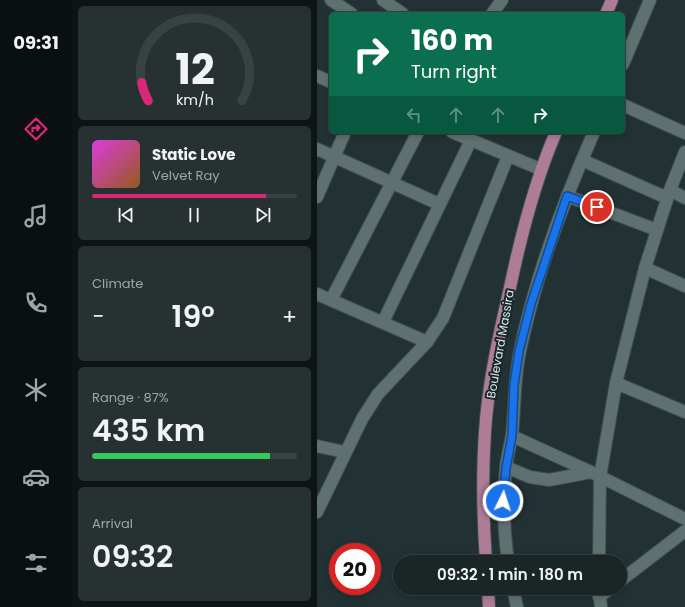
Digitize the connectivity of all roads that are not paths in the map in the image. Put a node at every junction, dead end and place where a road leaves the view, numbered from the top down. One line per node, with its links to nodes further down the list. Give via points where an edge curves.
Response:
1 (331, 0): 6 (street)
2 (383, 0): 7 (street)
3 (502, 0): 8 (street)
4 (612, 0): 9 (main road)
5 (650, 0): 10 (street)
6 (349, 12)
7 (400, 12)
8 (493, 12)
9 (607, 12)
10 (625, 59)
11 (317, 76): 12 (street)
12 (329, 81)
13 (625, 106): 14 (street)
14 (685, 132)
15 (344, 134): 23 (street)
16 (417, 134): 27 (street)
17 (457, 134): 20 (street)
18 (555, 134): 26 (main road, Boulevard Massira)
19 (593, 134): 25 (street)
20 (471, 140): 24 (street); 32 (street)
21 (317, 149): 23 (street)
22 (685, 152): 28 (street)
23 (335, 156): 27 (street); 30 (street)
24 (508, 156): 26 (street); 39 (street, via 443,318)
25 (582, 160): 28 (street); 29 (street)
26 (540, 169): 50 (main road, Boulevard Massira, via 528,209 497,345 485,432)
27 (392, 182): 32 (street); 37 (street)
28 (668, 194): 31 (street); 33 (street)
29 (567, 196): 33 (street); 42 (street, via 531,304 519,351 514,385)
30 (317, 197)
31 (685, 198)
32 (439, 204): 38 (street)
33 (657, 230): 34 (street)
34 (645, 268): 35 (street); 40 (street)
35 (685, 286)
36 (317, 294): 37 (street)
37 (331, 300): 38 (street)
38 (383, 322): 39 (street)
39 (427, 342): 44 (street, via 378,394)
40 (616, 383): 41 (street); 46 (street)
41 (685, 412)
42 (512, 436): 45 (street); 46 (street)
43 (317, 446): 44 (street)
44 (345, 452): 47 (street)
45 (506, 468): 46 (street, via 530,477 549,480); 51 (street, via 504,532)
46 (595, 474): 48 (street); 52 (street)
47 (317, 512)
48 (685, 519)
49 (685, 531): 53 (street)
50 (486, 555)
51 (507, 555)
52 (599, 555)
53 (627, 576)
54 (488, 595): 56 (main road)
55 (514, 595): 57 (street)
56 (489, 607)
57 (517, 607)

